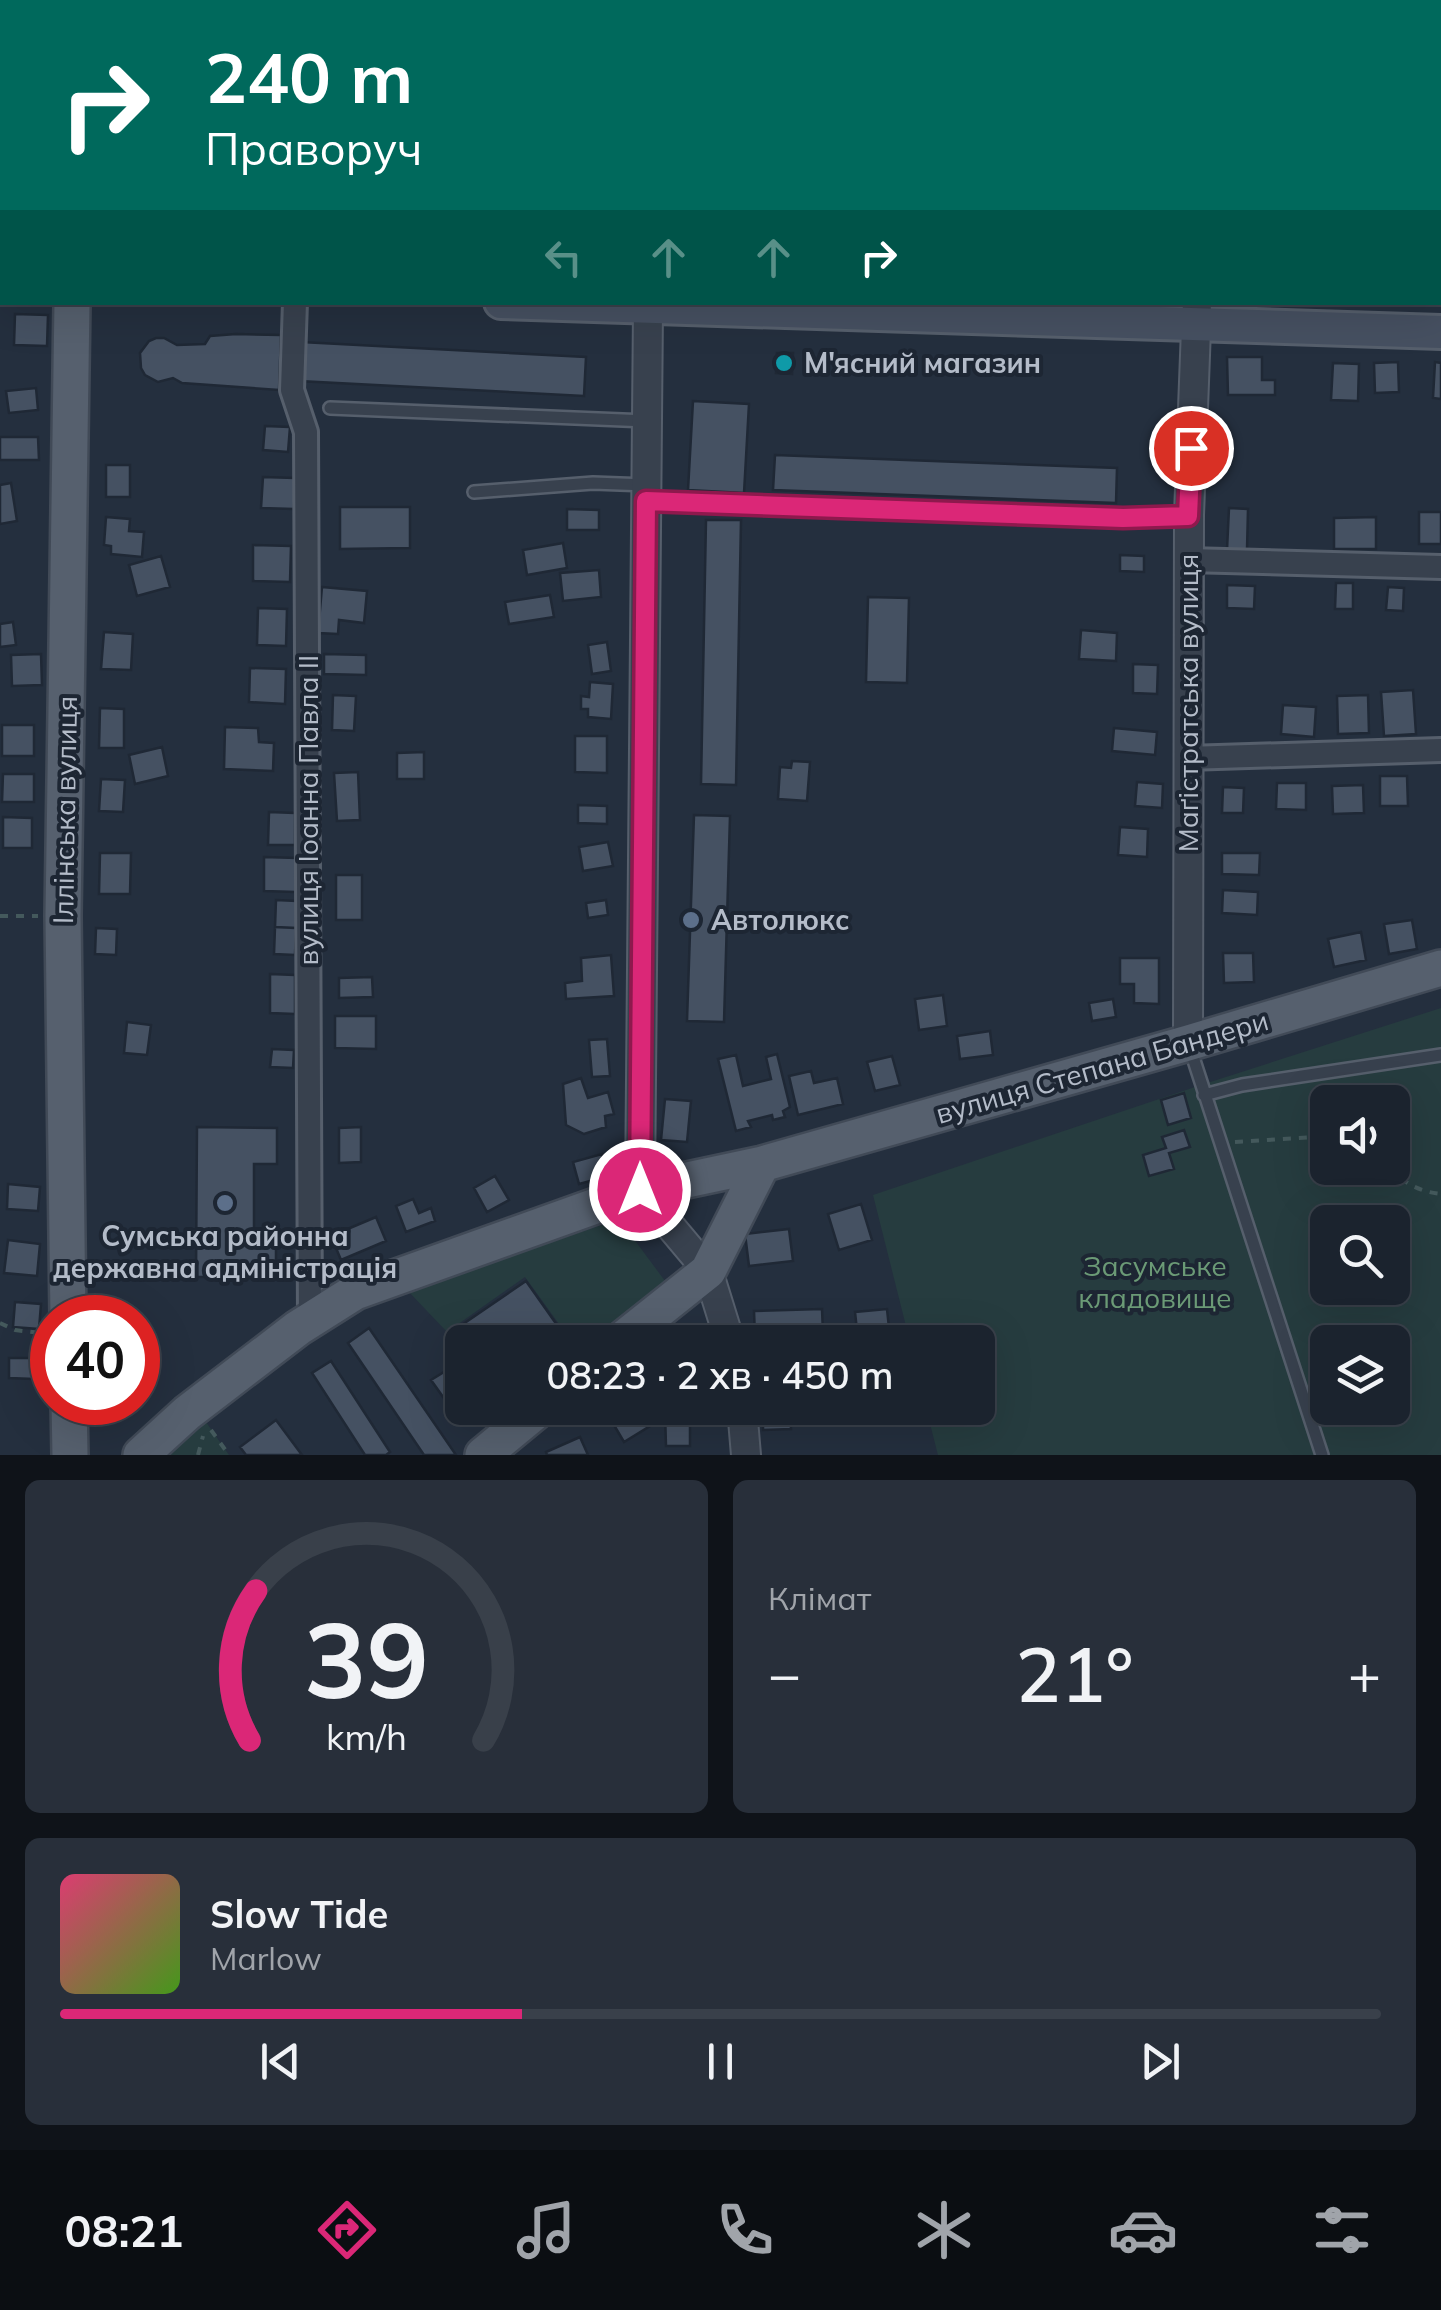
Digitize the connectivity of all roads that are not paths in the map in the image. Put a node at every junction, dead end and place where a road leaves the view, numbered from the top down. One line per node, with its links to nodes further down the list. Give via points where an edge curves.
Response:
1 (72, 305): 23 (main road, Іллінська вулиця, via 63,916)
2 (295, 305): 24 (street, вулиця Іоанна Павла II, via 292,390 306,432)
3 (611, 305): 4 (main road)
4 (648, 306): 5 (main road); 8 (street)
5 (1196, 314): 6 (main road); 11 (street, Маґістратська вулиця)
6 (1441, 332)
7 (330, 408): 8 (lane)
8 (647, 421): 10 (street)
9 (474, 492): 10 (lane, via 593,484)
10 (646, 493): 11 (lane); 21 (street)
11 (1188, 516): 12 (street, Маґістратська вулиця)
12 (1188, 560): 13 (street); 15 (street, Маґістратська вулиця)
13 (1441, 566)
14 (1441, 750): 15 (street)
15 (1187, 758): 17 (street, Маґістратська вулиця)
16 (1441, 968): 17 (main road, вулиця Степана Бандери)
17 (1188, 1043): 19 (lane); 20 (main road, вулиця Степана Бандери)
18 (1441, 1055): 19 (lane)
19 (1204, 1096): 34 (lane)
20 (762, 1164): 21 (main road, вулиця Степана Бандери); 22 (main road)
21 (640, 1190): 22 (street); 24 (main road, вулиця Степана Бандери, via 355,1292)
22 (708, 1271): 25 (main road); 26 (street)
23 (68, 1295)
24 (310, 1320): 31 (main road, вулиця Степана Бандери)
25 (640, 1325)
26 (725, 1325)
27 (70, 1425): 30 (main road)
28 (519, 1425): 32 (main road)
29 (743, 1425): 33 (street)
30 (70, 1455)
31 (141, 1455)
32 (483, 1455)
33 (746, 1455)
34 (1322, 1455)

